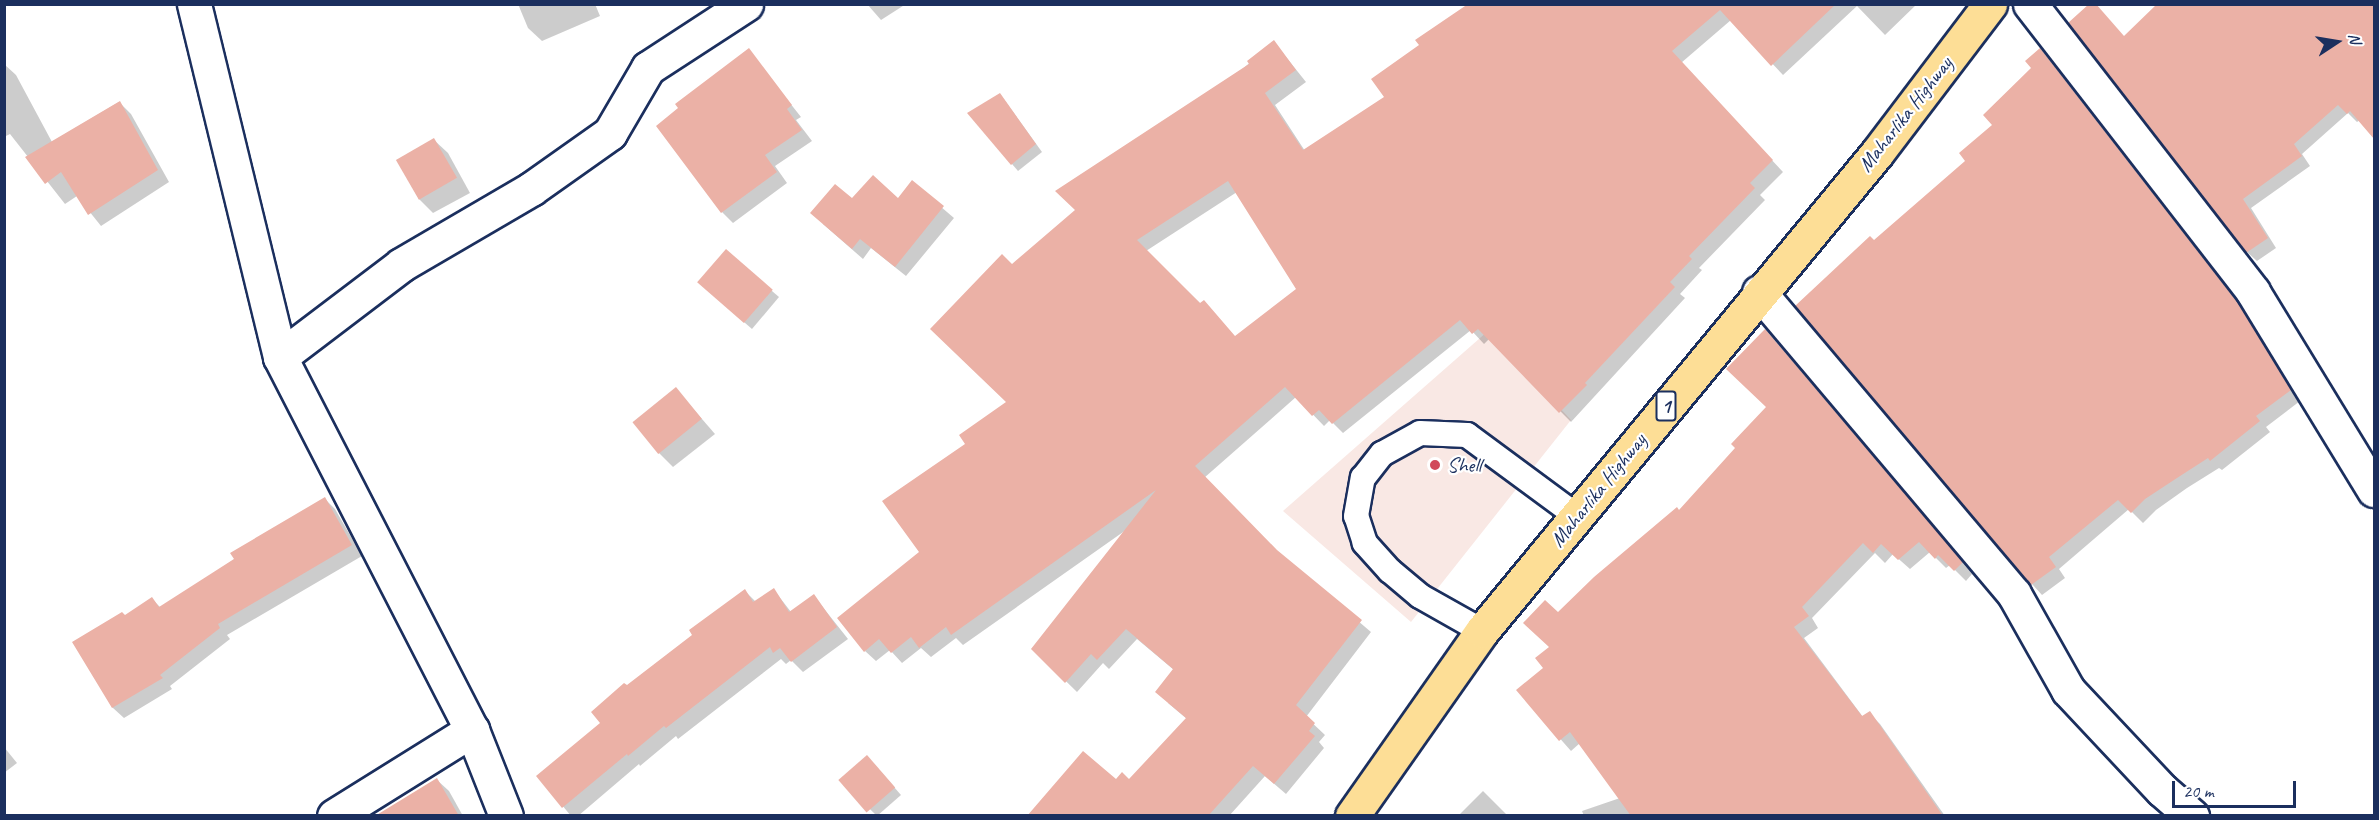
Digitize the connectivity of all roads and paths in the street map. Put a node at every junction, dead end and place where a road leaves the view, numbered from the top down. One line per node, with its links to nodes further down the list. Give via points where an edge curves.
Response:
1 (194, 4): 6 (street)
2 (746, 4): 6 (street, via 648,68 610,134 531,189 401,265)
3 (1990, 4): 5 (highway, Maharlika Highway / 1, via 1877,153)
4 (2030, 4): 7 (street, via 2253,292)
5 (1760, 292): 8 (highway, Maharlika Highway / 1); 14 (street, via 2013,594 2068,690 2162,790)
6 (280, 357): 10 (street)
7 (2374, 490)
8 (1577, 516): 9 (highway, Maharlika Highway / 1); 9 (lane, via 1467,435 1420,433 1382,454 1364,478 1356,516 1365,543 1420,596)
9 (1482, 631): 13 (highway, Maharlika Highway / 1)
10 (472, 730): 11 (street); 12 (street)
11 (334, 816)
12 (506, 816)
13 (1352, 816)
14 (2192, 816)

